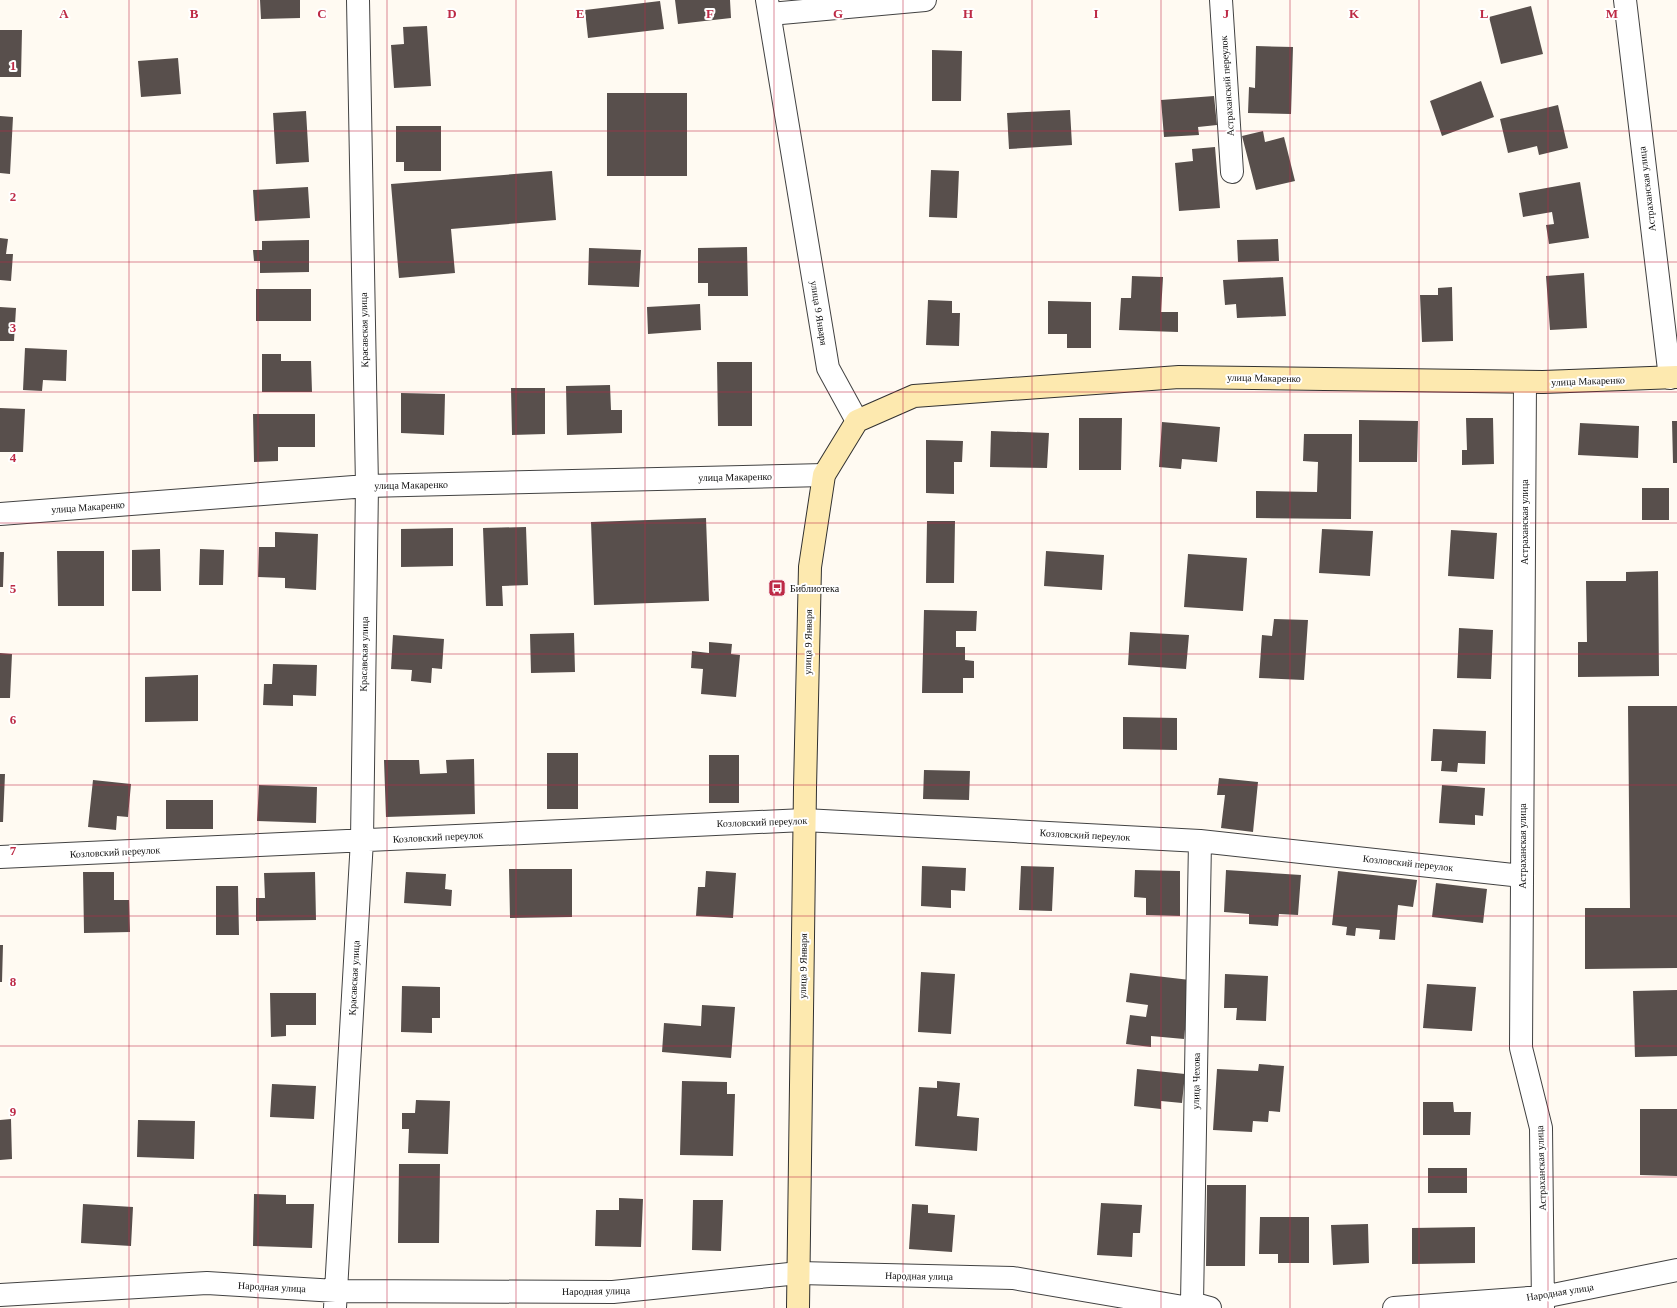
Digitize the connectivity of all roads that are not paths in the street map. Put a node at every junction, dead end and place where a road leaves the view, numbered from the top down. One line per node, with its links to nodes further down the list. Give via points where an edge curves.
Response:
1 (358, 0): 11 (street, Красавская улица)
2 (925, 0): 5 (street)
3 (1221, 0): 6 (street, Астраханский переулок)
4 (1625, 0): 7 (street, Астраханская улица)
5 (768, 7): 9 (street, улица 9 Января, via 828,368)
6 (1232, 172)
7 (1673, 378): 8 (main road, улица Макаренко)
8 (1525, 382): 9 (main road, улица Макаренко, via 1179,377 914,396); 17 (street, Астраханская улица)
9 (858, 421): 10 (main road, улица 9 Января)
10 (824, 475): 11 (street, улица Макаренко); 13 (main road, улица 9 Января, via 810,567)
11 (367, 486): 12 (street, улица Макаренко); 14 (street, Красавская улица)
12 (0, 514)
13 (804, 820): 14 (street, Козловский переулок); 15 (street, Козловский переулок); 19 (main road, улица 9 Января)
14 (362, 840): 16 (street, Козловский переулок); 21 (street, Красавская улица)
15 (1200, 840): 17 (street, Козловский переулок); 25 (street, улица Чехова, via 1192,1303)
16 (0, 857)
17 (1522, 876): 22 (street, Астраханская улица, via 1521,1048 1541,1128)
18 (1677, 1270): 22 (street, Народная улица)
19 (799, 1273): 21 (street, Народная улица, via 613,1292); 23 (main road, улица 9 Января); 24 (street, Народная улица, via 1013,1278)
20 (0, 1295): 21 (street, Народная улица, via 207,1283)
21 (335, 1299)
22 (1543, 1302): 26 (street, Народная улица)
23 (798, 1308)
24 (1189, 1308)
25 (1210, 1308)
26 (1394, 1308)

